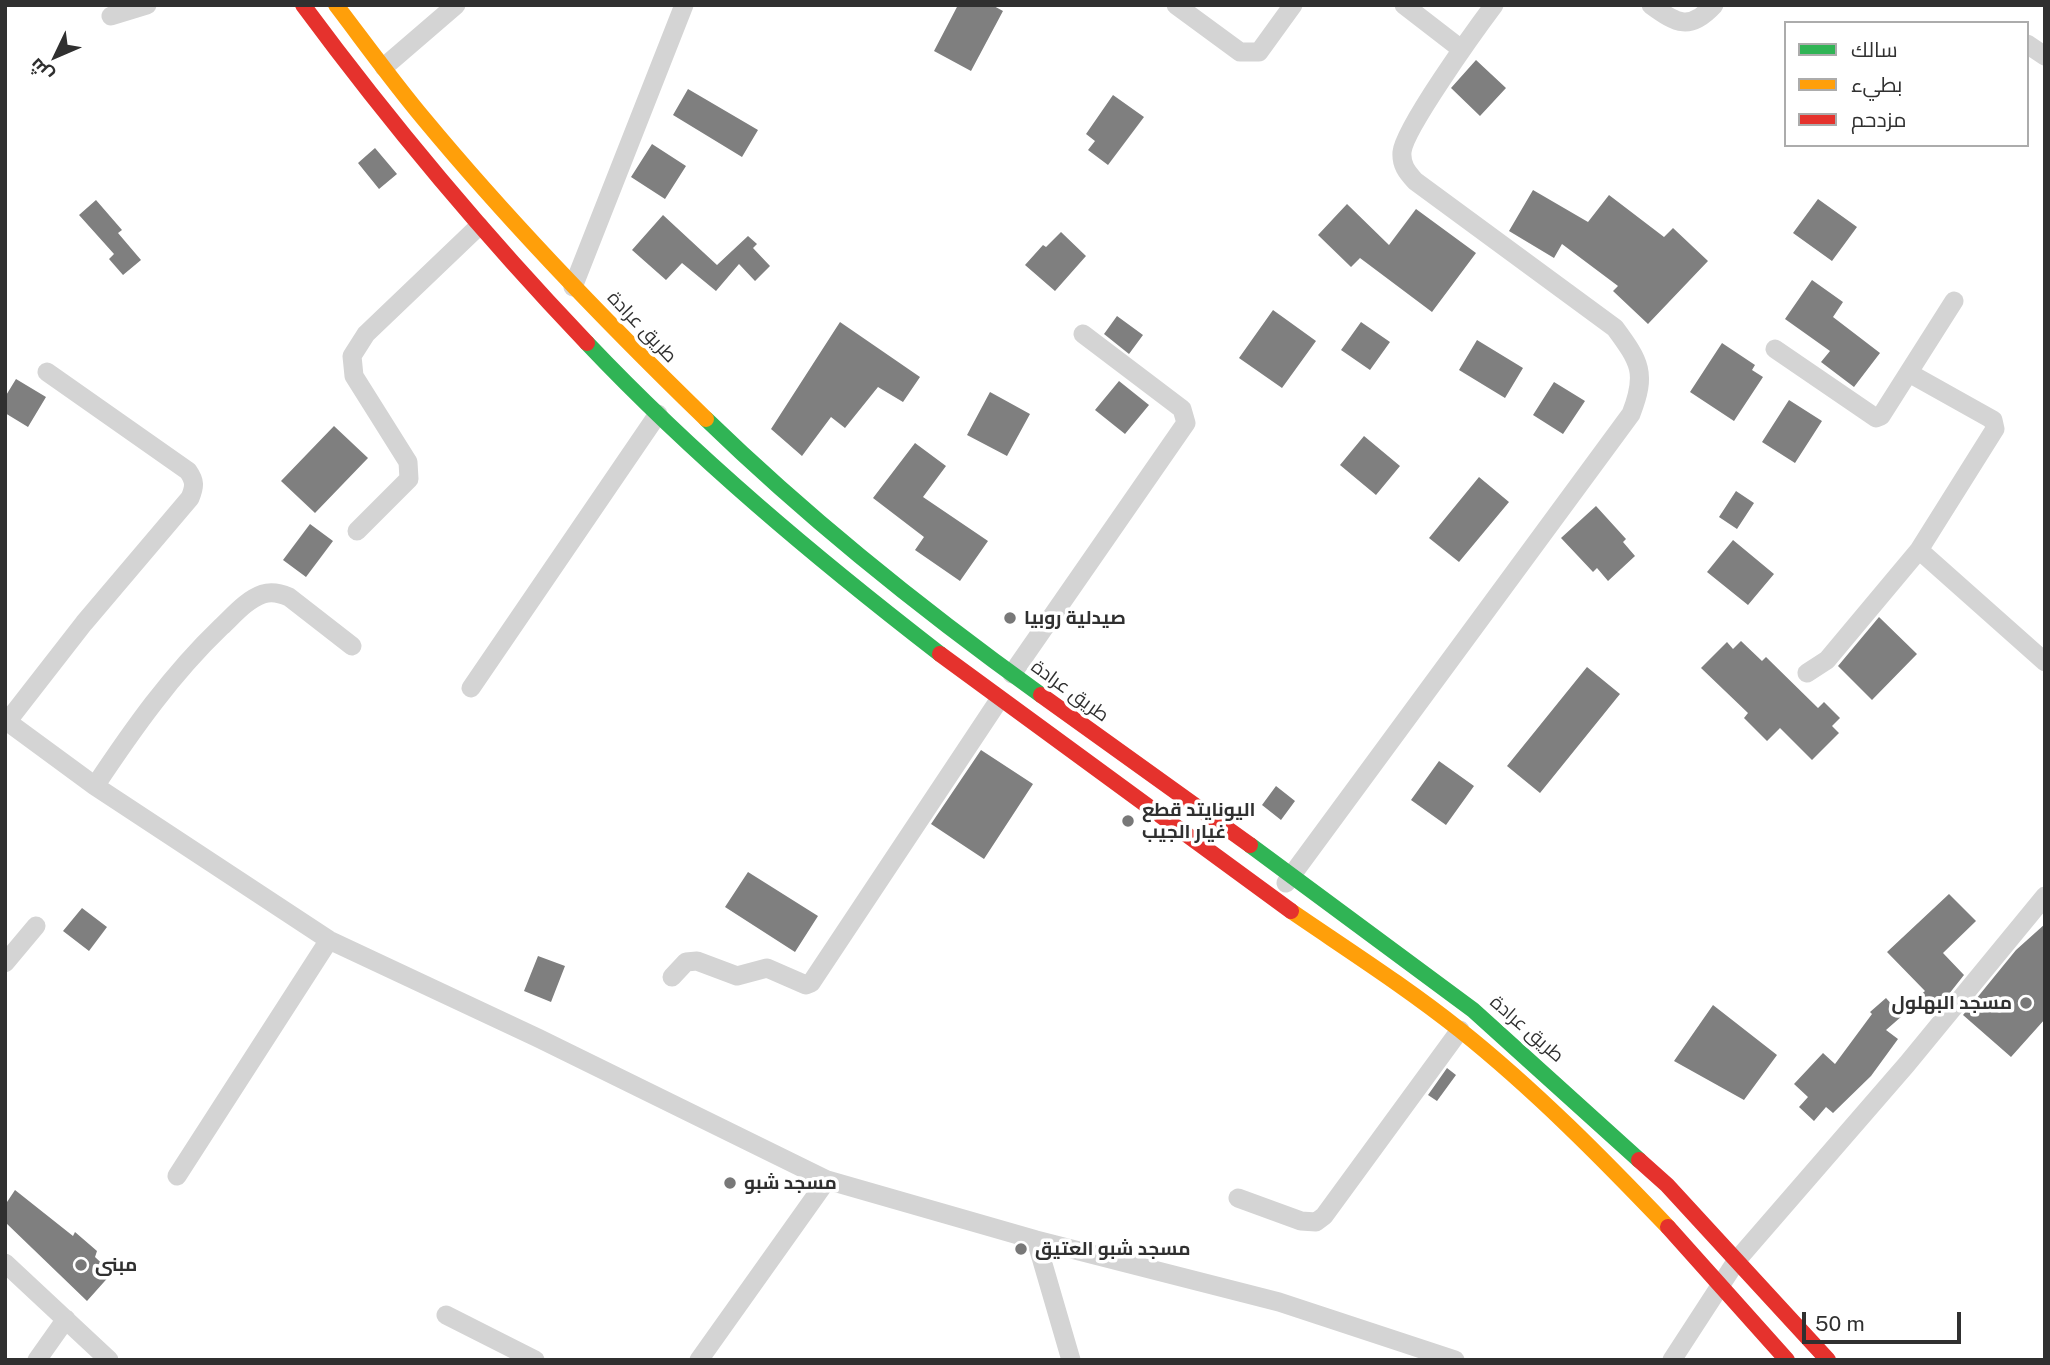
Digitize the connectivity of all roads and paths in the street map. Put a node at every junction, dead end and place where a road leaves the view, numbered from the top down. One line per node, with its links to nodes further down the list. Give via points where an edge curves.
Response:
1 (147, 5): 12 (street)
2 (303, 5): 17 (main road, via 390,121)
3 (335, 5): 16 (main road, طريق عرادة)
4 (456, 5): 16 (street)
5 (684, 5): 18 (street)
6 (1176, 5): 7 (street, via 1240,52 1251,54 1259,52)
7 (1293, 5)
8 (1404, 5): 14 (street)
9 (1494, 5): 14 (street)
10 (1651, 5): 11 (street, via 1671,20 1682,22 1694,22)
11 (1714, 5)
12 (111, 16)
13 (2029, 45): 15 (street)
14 (1461, 50): 35 (street, via 1401,150 1403,166 1415,181 1615,328 1636,357 1641,389 1631,414)
15 (2045, 56)
16 (384, 67): 18 (main road, طريق عرادة, via 431,128)
17 (479, 226): 24 (main road); 25 (street, via 366,334 352,356 354,376 408,462 410,479)
18 (573, 287): 30 (main road, طريق عرادة, via 678,393 809,513)
19 (1954, 301): 23 (street)
20 (1083, 334): 30 (street, via 1182,408 1186,423)
21 (1775, 349): 23 (street, via 1876,418)
22 (47, 372): 33 (street, via 188,471 194,488)
23 (1909, 373): 26 (street, via 1993,420 1995,429)
24 (657, 414): 31 (street); 32 (main road, via 798,539)
25 (357, 531)
26 (1919, 550): 28 (street); 29 (street, via 1827,660)
27 (352, 646): 34 (street, via 279,592 250,600 166,685)
28 (2045, 662)
29 (1807, 673)
30 (1012, 674): 35 (main road, طريق عرادة)
31 (471, 688)
32 (999, 700): 37 (main road); 41 (street, via 811,983 806,985 767,968 737,976 697,961 686,962)
33 (6, 721): 34 (street)
34 (95, 786): 39 (street)
35 (1292, 875): 37 (street); 47 (main road, طريق عرادة, via 1521,1051 1667,1185)
36 (2045, 896): 47 (street)
37 (1276, 899): 42 (main road)
38 (36, 926): 40 (street)
39 (330, 940): 43 (street); 44 (street)
40 (5, 963)
41 (672, 977)
42 (1460, 1030): 45 (street, via 1324,1216 1316,1222 1301,1221); 49 (main road, via 1573,1132)
43 (177, 1177)
44 (827, 1180): 46 (street); 56 (street)
45 (1238, 1198)
46 (1036, 1240): 52 (street); 57 (street, via 1279,1302)
47 (1737, 1260): 49 (street); 60 (main road, طريق عرادة)
48 (5, 1264): 51 (street)
49 (1720, 1284): 58 (street); 59 (main road)
50 (446, 1315): 55 (street)
51 (66, 1319): 53 (street); 54 (street)
52 (1065, 1355)
53 (37, 1360)
54 (110, 1360)
55 (535, 1360)
56 (699, 1360)
57 (1455, 1360)
58 (1672, 1360)
59 (1787, 1360)
60 (1828, 1360)

